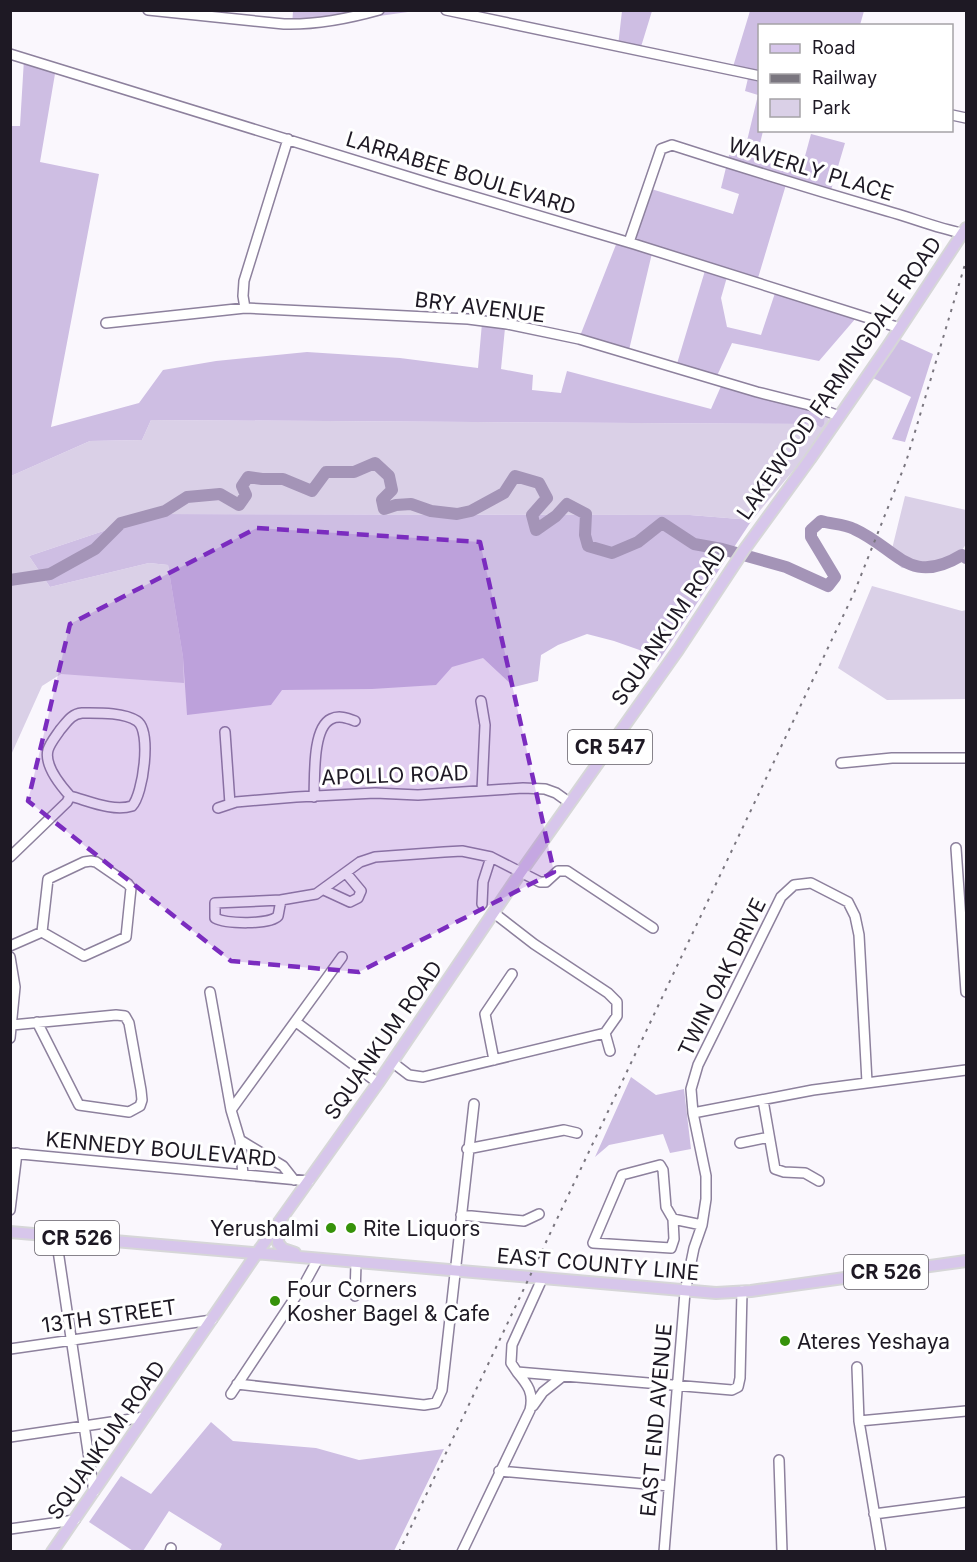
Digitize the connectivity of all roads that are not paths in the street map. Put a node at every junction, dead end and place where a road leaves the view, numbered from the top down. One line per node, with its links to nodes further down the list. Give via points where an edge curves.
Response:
1 (148, 10): 2 (street, via 307,25)
2 (379, 10)
3 (446, 10): 5 (street)
4 (10, 54): 6 (street, LARRABEE BOULEVARD)
5 (758, 76)
6 (288, 139): 8 (street, LARRABEE BOULEVARD); 9 (street, via 244,281)
7 (964, 230): 8 (street, WAVERLY PLACE, via 939,228 672,145 661,149); 11 (main road, LAKEWOOD FARMINGDALE ROAD / CR 547)
8 (629, 242): 11 (street, LARRABEE BOULEVARD)
9 (245, 308): 10 (street, BRY AVENUE); 12 (street, BRY AVENUE, via 507,324 579,339)
10 (106, 323)
11 (900, 328): 12 (main road, LAKEWOOD FARMINGDALE ROAD / CR 547)
12 (839, 416): 13 (main road, LAKEWOOD FARMINGDALE ROAD / CR 547)
13 (744, 550): 22 (main road, SQUANKUM ROAD / CR 547)
14 (482, 701): 19 (street)
15 (355, 721): 21 (street, via 342,717 324,724 317,748)
16 (225, 732): 23 (street)
17 (966, 758): 18 (street)
18 (841, 763)
19 (482, 790): 21 (street, APOLLO ROAD); 22 (street, APOLLO ROAD, via 545,789)
20 (70, 796): 20 (street, via 124,808 135,804 145,747 140,723 99,713 69,718 47,751 47,760); 26 (street)
21 (314, 797): 23 (street, APOLLO ROAD)
22 (570, 803): 28 (main road, SQUANKUM ROAD / CR 547)
23 (230, 804): 24 (street, APOLLO ROAD)
24 (218, 808)
25 (956, 848): 41 (street)
26 (10, 857)
27 (491, 857): 28 (street); 29 (street, via 462,852 375,857); 32 (street, via 483,882)
28 (521, 872): 33 (main road, SQUANKUM ROAD / CR 547); 34 (street, via 543,883 558,871 567,871)
29 (346, 873): 30 (street); 30 (street, via 361,891 358,898 350,902)
30 (324, 890): 31 (street)
31 (281, 900): 31 (street, via 215,903 215,918 229,922 271,921 278,916)
32 (482, 904)
33 (494, 913): 45 (street, via 617,1002 617,1016); 49 (main road, SQUANKUM ROAD / CR 547)
34 (653, 928)
35 (42, 932): 35 (street, via 84,956 126,937 131,888 91,861 52,875 46,882); 36 (street)
36 (10, 946)
37 (10, 957): 44 (street, via 15,987)
38 (342, 957): 43 (street)
39 (512, 974): 48 (street, via 485,1014)
40 (210, 992): 55 (street)
41 (966, 992)
42 (37, 1022): 42 (street, via 79,1106 129,1112 140,1106 141,1090 125,1016); 44 (street)
43 (296, 1022): 52 (street); 55 (street)
44 (12, 1025): 46 (street)
45 (605, 1033): 47 (street); 48 (street)
46 (10, 1038)
47 (610, 1051)
48 (494, 1060): 49 (street, via 423,1077 409,1075)
49 (392, 1062): 52 (main road, SQUANKUM ROAD / CR 547)
50 (966, 1070): 51 (street)
51 (867, 1082): 53 (street); 56 (street, TWIN OAK DRIVE, via 855,916 848,902 810,883 794,885 781,897 698,1065 691,1089)
52 (378, 1083): 65 (main road, SQUANKUM ROAD / CR 547)
53 (763, 1100): 56 (street); 58 (street)
54 (474, 1104): 61 (street)
55 (231, 1110): 59 (street)
56 (693, 1113): 72 (street, TWIN OAK DRIVE, via 706,1176)
57 (577, 1133): 61 (street, via 564,1130)
58 (769, 1137): 60 (street); 66 (street, via 775,1169 806,1173)
59 (240, 1140): 63 (street); 64 (street, via 283,1166)
60 (740, 1143)
61 (467, 1149): 69 (street)
62 (14, 1153): 63 (street, KENNEDY BOULEVARD); 67 (street)
63 (243, 1175): 64 (street, KENNEDY BOULEVARD)
64 (294, 1180): 65 (street, KENNEDY BOULEVARD)
65 (309, 1181): 71 (main road, SQUANKUM ROAD / CR 547)
66 (819, 1181)
67 (10, 1210)
68 (539, 1214): 69 (street, via 524,1221)
69 (461, 1215): 80 (street)
70 (673, 1219): 70 (street, via 666,1207 660,1165 641,1169 622,1175 593,1243 671,1248); 72 (street)
71 (279, 1222): 75 (main road, SQUANKUM ROAD / CR 547); 76 (main road, via 278,1243)
72 (702, 1225): 82 (street, TWIN OAK DRIVE)
73 (10, 1232): 74 (main road, EAST COUNTY LINE / CR 526)
74 (56, 1237): 75 (main road, EAST COUNTY LINE / CR 526); 86 (street)
75 (257, 1253): 76 (main road, EAST COUNTY LINE / CR 526); 85 (main road, SQUANKUM ROAD / CR 547)
76 (300, 1257): 77 (main road, EAST COUNTY LINE / CR 526)
77 (318, 1259): 79 (main road, EAST COUNTY LINE / CR 526); 91 (street)
78 (966, 1261): 83 (main road, EAST COUNTY LINE / CR 526)
79 (356, 1263): 80 (main road, EAST COUNTY LINE / CR 526); 84 (street)
80 (456, 1271): 81 (main road, EAST COUNTY LINE / CR 526); 91 (street, via 442,1390 436,1403 424,1405)
81 (542, 1279): 82 (main road, EAST COUNTY LINE / CR 526); 89 (street, via 512,1345 511,1360)
82 (685, 1292): 83 (main road, EAST COUNTY LINE / CR 526); 92 (street, EAST END AVENUE)
83 (742, 1292): 92 (street, via 741,1365 735,1390)
84 (356, 1296)
85 (212, 1320): 86 (street, 13TH STREET); 96 (main road, SQUANKUM ROAD / CR 547)
86 (72, 1340): 87 (street, 13TH STREET); 98 (street)
87 (10, 1349)
88 (857, 1367): 97 (street)
89 (517, 1372): 90 (street); 94 (street, via 529,1386)
90 (563, 1376): 92 (street); 94 (street, via 543,1392)
91 (237, 1384): 93 (street)
92 (677, 1386): 102 (street, EAST END AVENUE)
93 (231, 1394)
94 (530, 1410): 101 (street)
95 (966, 1411): 97 (street)
96 (145, 1417): 98 (street); 103 (main road, SQUANKUM ROAD / CR 547)
97 (859, 1421): 105 (street)
98 (84, 1425): 99 (street); 103 (street)
99 (10, 1437)
100 (779, 1460): 111 (street)
101 (499, 1472): 102 (street); 109 (street)
102 (669, 1486): 110 (street, EAST END AVENUE)
103 (94, 1492): 106 (main road, SQUANKUM ROAD / CR 547)
104 (966, 1502): 105 (street)
105 (874, 1514): 112 (street)
106 (75, 1520): 107 (street); 108 (main road, SQUANKUM ROAD / CR 547)
107 (10, 1528)
108 (52, 1551)
109 (462, 1551)
110 (664, 1551)
111 (782, 1551)
112 (881, 1551)

